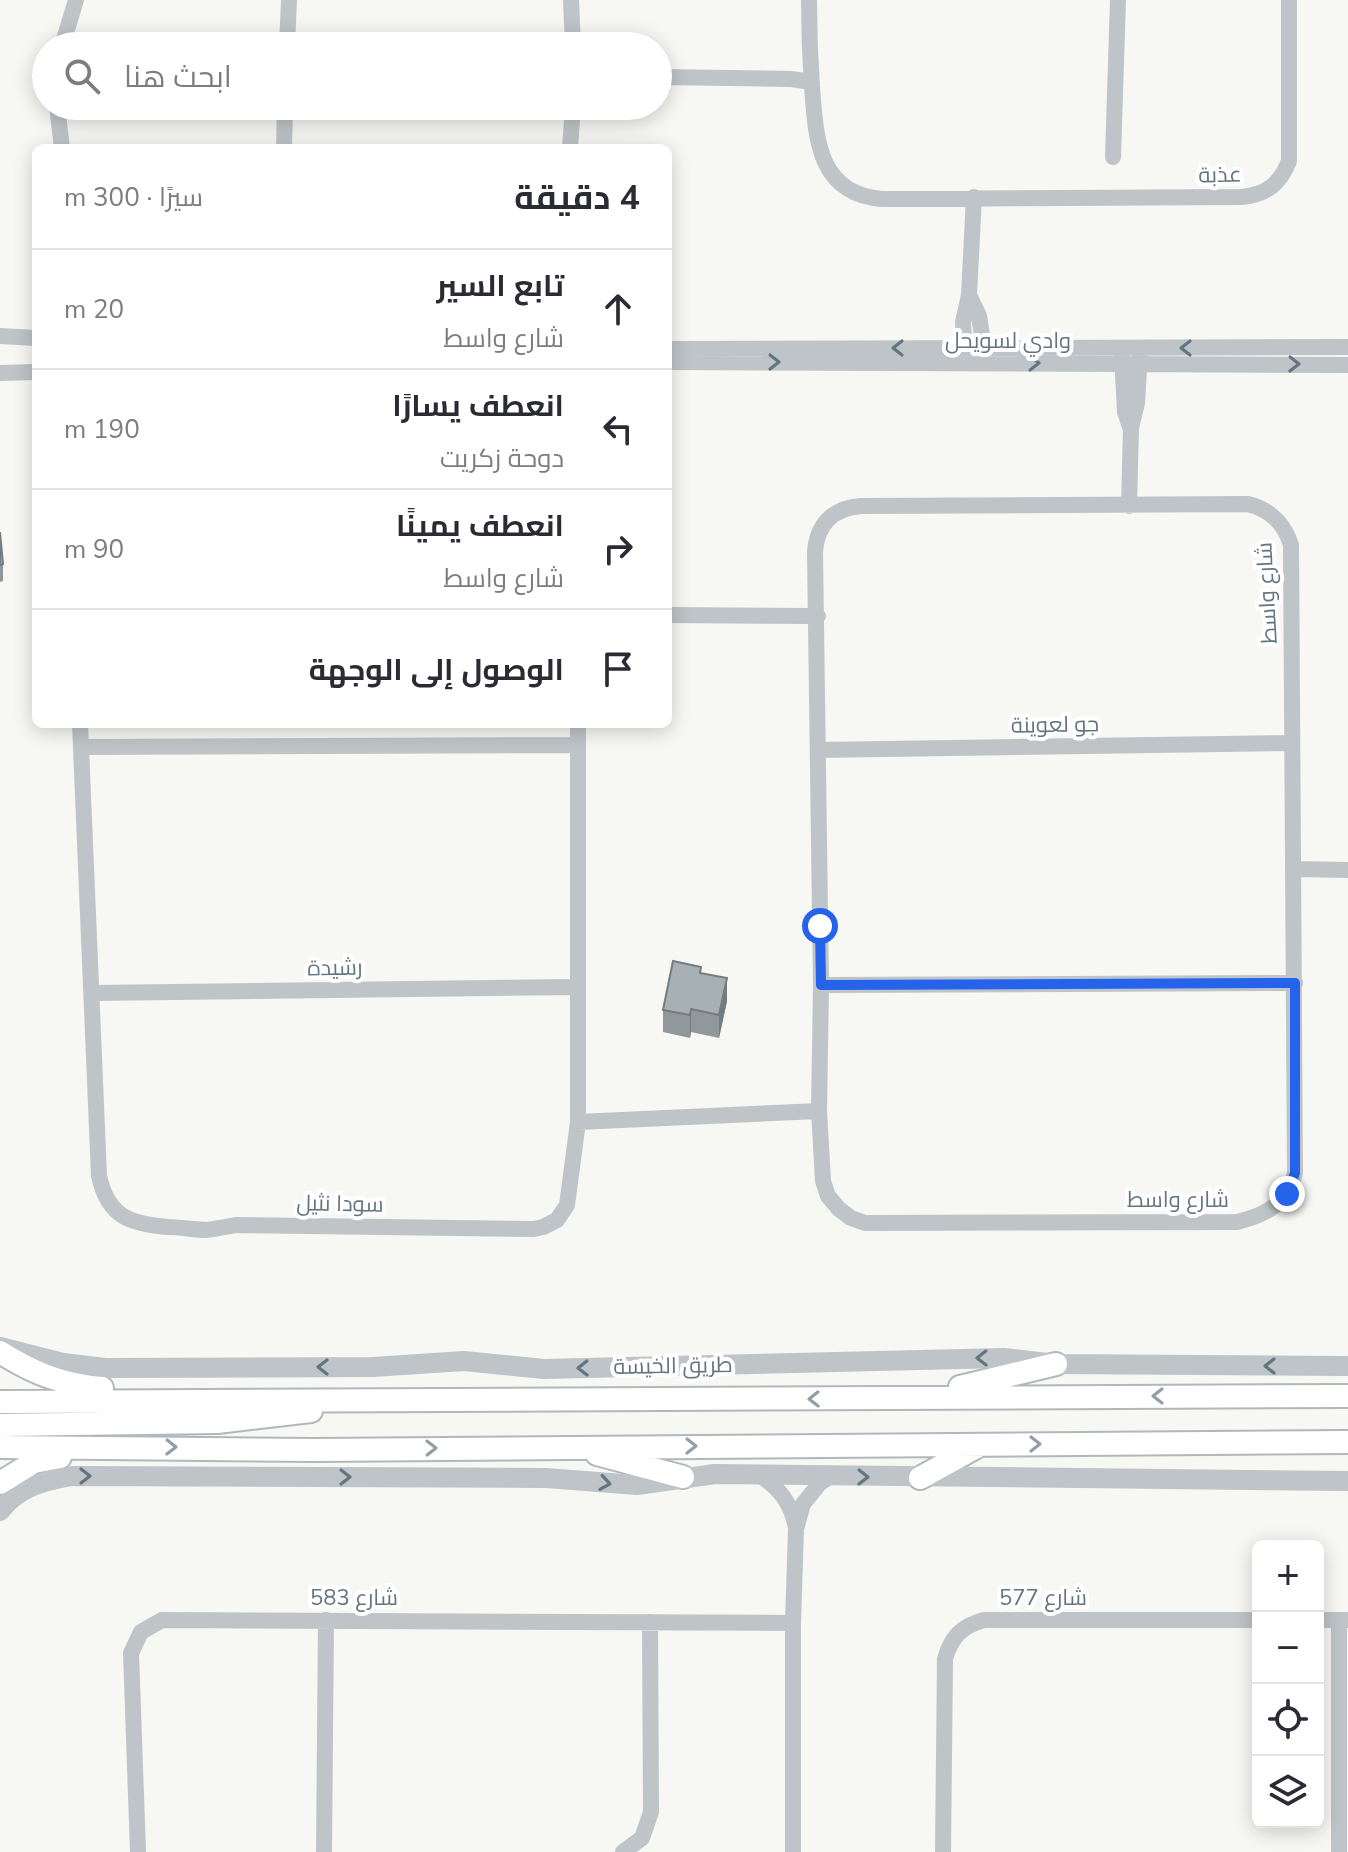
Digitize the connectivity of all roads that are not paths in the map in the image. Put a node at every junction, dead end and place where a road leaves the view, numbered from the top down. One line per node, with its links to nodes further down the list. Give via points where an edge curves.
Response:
1 (76, 0): 7 (street)
2 (289, 0): 8 (street)
3 (571, 0): 9 (street)
4 (809, 0): 11 (street, عذبة)
5 (1118, 0): 18 (street)
6 (1289, 0): 19 (street, عذبة, via 1289,161 1266,191 1241,197)
7 (66, 32)
8 (288, 32)
9 (572, 32)
10 (672, 77): 11 (street)
11 (812, 82): 19 (street, عذبة, via 814,125 824,161 843,186 872,199)
12 (59, 120): 15 (street)
13 (285, 120): 16 (street)
14 (572, 120): 17 (street)
15 (62, 144)
16 (284, 144)
17 (570, 144)
18 (1113, 157)
19 (974, 197): 20 (street)
20 (969, 295): 25 (street); 26 (street, via 979,316)
21 (0, 336): 22 (street)
22 (32, 338)
23 (1348, 347): 28 (street, وادي لسويحل, one-way to 28)
24 (672, 349): 25 (street, وادي لسويحل, one-way to 24)
25 (964, 355): 26 (street, وادي لسويحل); 29 (street, وادي لسويحل, one-way to 25)
26 (984, 355): 27 (street, وادي لسويحل)
27 (1122, 355): 28 (street, وادي لسويحل); 33 (street)
28 (1140, 356): 30 (street, وادي لسويحل, one-way to 30); 33 (street)
29 (672, 362)
30 (1348, 365)
31 (32, 372): 32 (street)
32 (0, 373)
33 (1131, 428): 34 (street)
34 (1129, 506): 36 (street, شارع واسط, via 849,507 828,518 816,540); 39 (street, شارع واسط, via 1248,504 1281,523 1291,545)
35 (672, 615): 36 (street)
36 (818, 616): 42 (street, شارع واسط)
37 (80, 728): 41 (street, سودا نثيل)
38 (578, 728): 40 (street, سودا نثيل)
39 (1292, 743): 42 (street, جو لعوينة); 43 (street, شارع واسط)
40 (578, 745): 41 (street); 47 (street, سودا نثيل)
41 (81, 747): 48 (street, سودا نثيل)
42 (818, 750): 46 (street, شارع واسط)
43 (1294, 869): 44 (street); 45 (street, شارع واسط)
44 (1348, 870)
45 (1295, 983): 46 (street); 49 (street, شارع واسط, via 1295,1173 1287,1194 1258,1217 1237,1222 865,1223 851,1218 828,1196)
46 (821, 985): 49 (street, شارع واسط)
47 (578, 987): 48 (street, رشيدة); 50 (street, سودا نثيل)
48 (92, 993): 50 (street, سودا نثيل, via 99,1176 117,1212 141,1225 206,1230 238,1225 543,1227 557,1220 567,1205)
49 (819, 1111): 50 (street)
50 (578, 1122)
51 (0, 1350): 52 (street, طريق الخيسة, one-way to 51, via 1004,1358 544,1369 464,1361 373,1367 105,1368); 57 (main road, via 48,1378 128,1391)
52 (1056, 1364): 53 (street, طريق الخيسة, one-way to 52); 55 (main road)
53 (1348, 1366)
54 (1348, 1396): 55 (main road, طريق الخيسة, one-way to 55)
55 (927, 1397): 56 (main road, طريق الخيسة, one-way to 56)
56 (375, 1399): 57 (main road, طريق الخيسة); 59 (main road, via 217,1422)
57 (149, 1400): 58 (main road, طريق الخيسة)
58 (0, 1402)
59 (0, 1425)
60 (1348, 1442): 61 (main road, one-way to 60)
61 (982, 1444): 63 (main road, one-way to 61); 68 (main road)
62 (93, 1446): 63 (main road, one-way to 63); 64 (main road); 70 (main road, via 34,1462)
63 (564, 1446): 67 (main road)
64 (0, 1447)
65 (759, 1475): 66 (street); 67 (street); 71 (street, via 781,1491)
66 (831, 1476): 68 (street, one-way to 68); 71 (street, via 810,1493)
67 (683, 1477): 70 (street, one-way to 67, via 45,1480 72,1476 560,1479 629,1485)
68 (920, 1478): 69 (street)
69 (1348, 1481)
70 (4, 1497)
71 (796, 1529): 76 (street)
72 (326, 1620): 75 (street, شارع 583); 78 (street, شارع 583, via 174,1619 141,1632 131,1665); 79 (street)
73 (1252, 1620): 81 (street, شارع 577, via 984,1620 968,1625 956,1635 945,1659)
74 (1343, 1620): 82 (street)
75 (650, 1622): 76 (street, شارع 583); 77 (street, via 651,1812 647,1830)
76 (793, 1623): 80 (street)
77 (633, 1850)
78 (138, 1852)
79 (324, 1852)
80 (793, 1852)
81 (943, 1852)
82 (1339, 1852)

